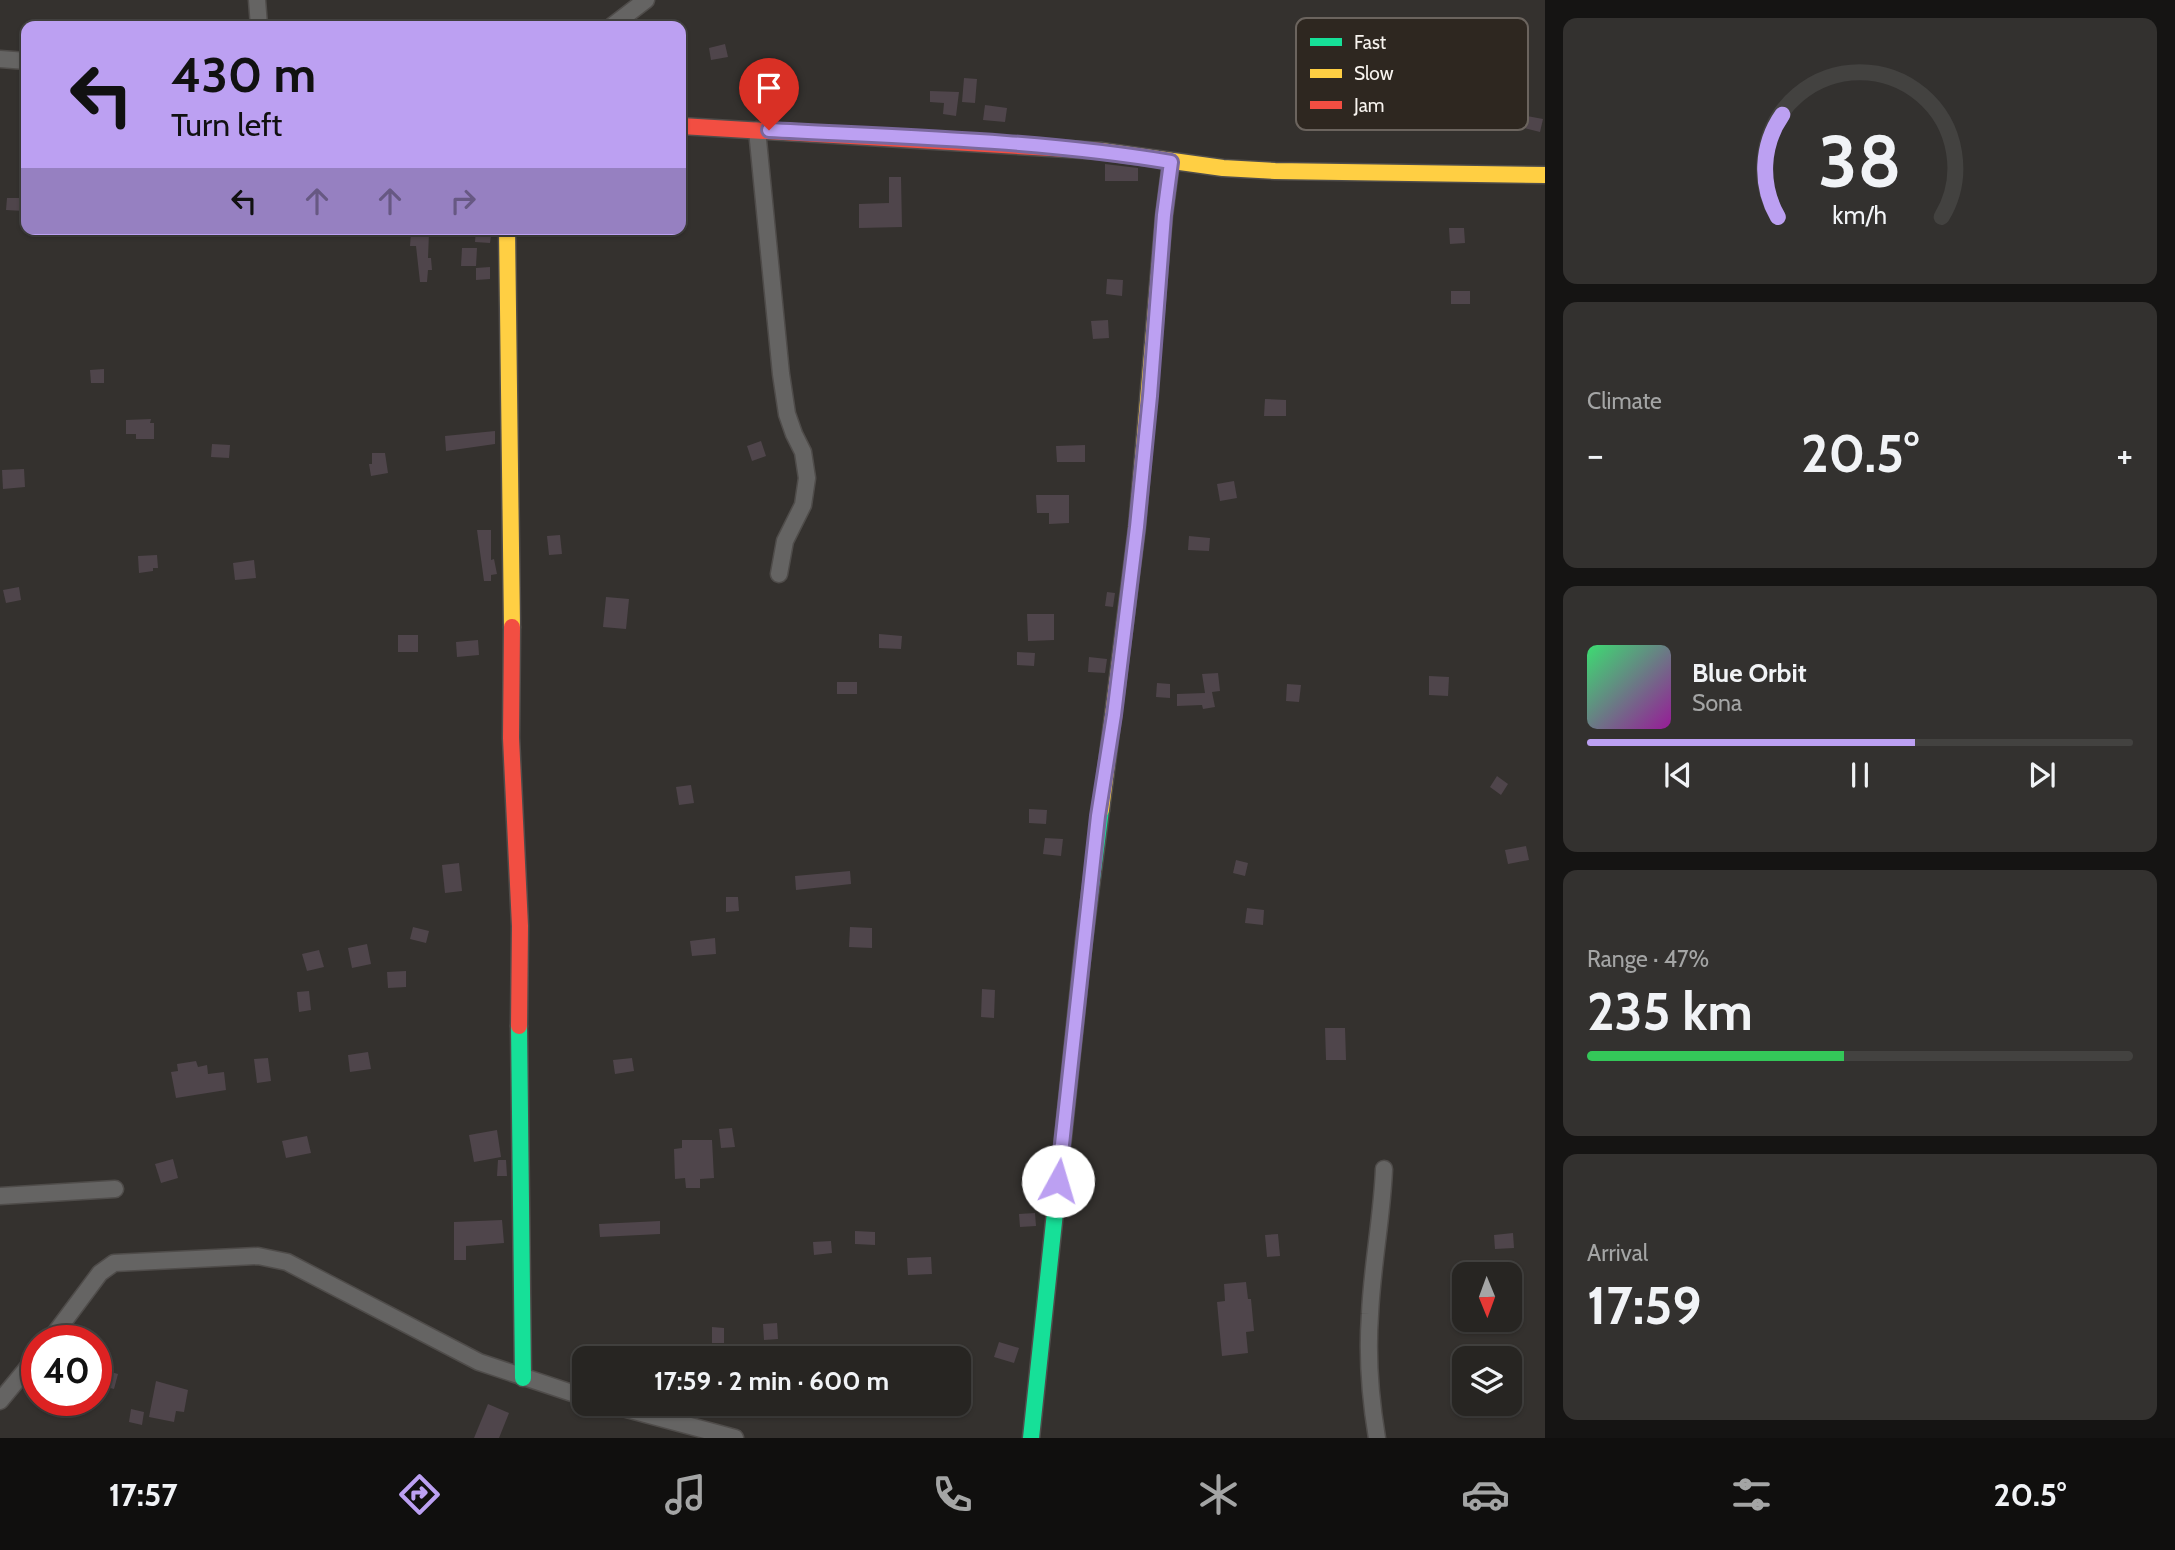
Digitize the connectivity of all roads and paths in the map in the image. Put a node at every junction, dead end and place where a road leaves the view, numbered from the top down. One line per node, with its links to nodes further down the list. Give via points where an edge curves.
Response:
1 (257, 0): 3 (street)
2 (646, 0): 4 (street)
3 (259, 21)
4 (619, 21)
5 (0, 59): 6 (street)
6 (21, 61)
7 (686, 126): 8 (street)
8 (757, 130): 9 (street, via 1069,148); 12 (street, via 780,374 807,478 803,505 785,541)
9 (1171, 162): 10 (street, via 1275,171); 23 (street, via 1137,527 1085,928)
10 (1545, 175)
11 (507, 235): 18 (street)
12 (779, 574)
13 (1384, 1170): 24 (street, via 1369,1318)
14 (115, 1189): 15 (street)
15 (0, 1196)
16 (61, 1325): 18 (street, via 100,1273 114,1263 265,1256 287,1262 462,1354)
17 (21, 1375): 20 (street)
18 (523, 1378): 19 (street)
19 (572, 1393)
20 (0, 1401)
21 (653, 1416): 22 (street)
22 (735, 1438)
23 (1031, 1438)
24 (1377, 1438)

